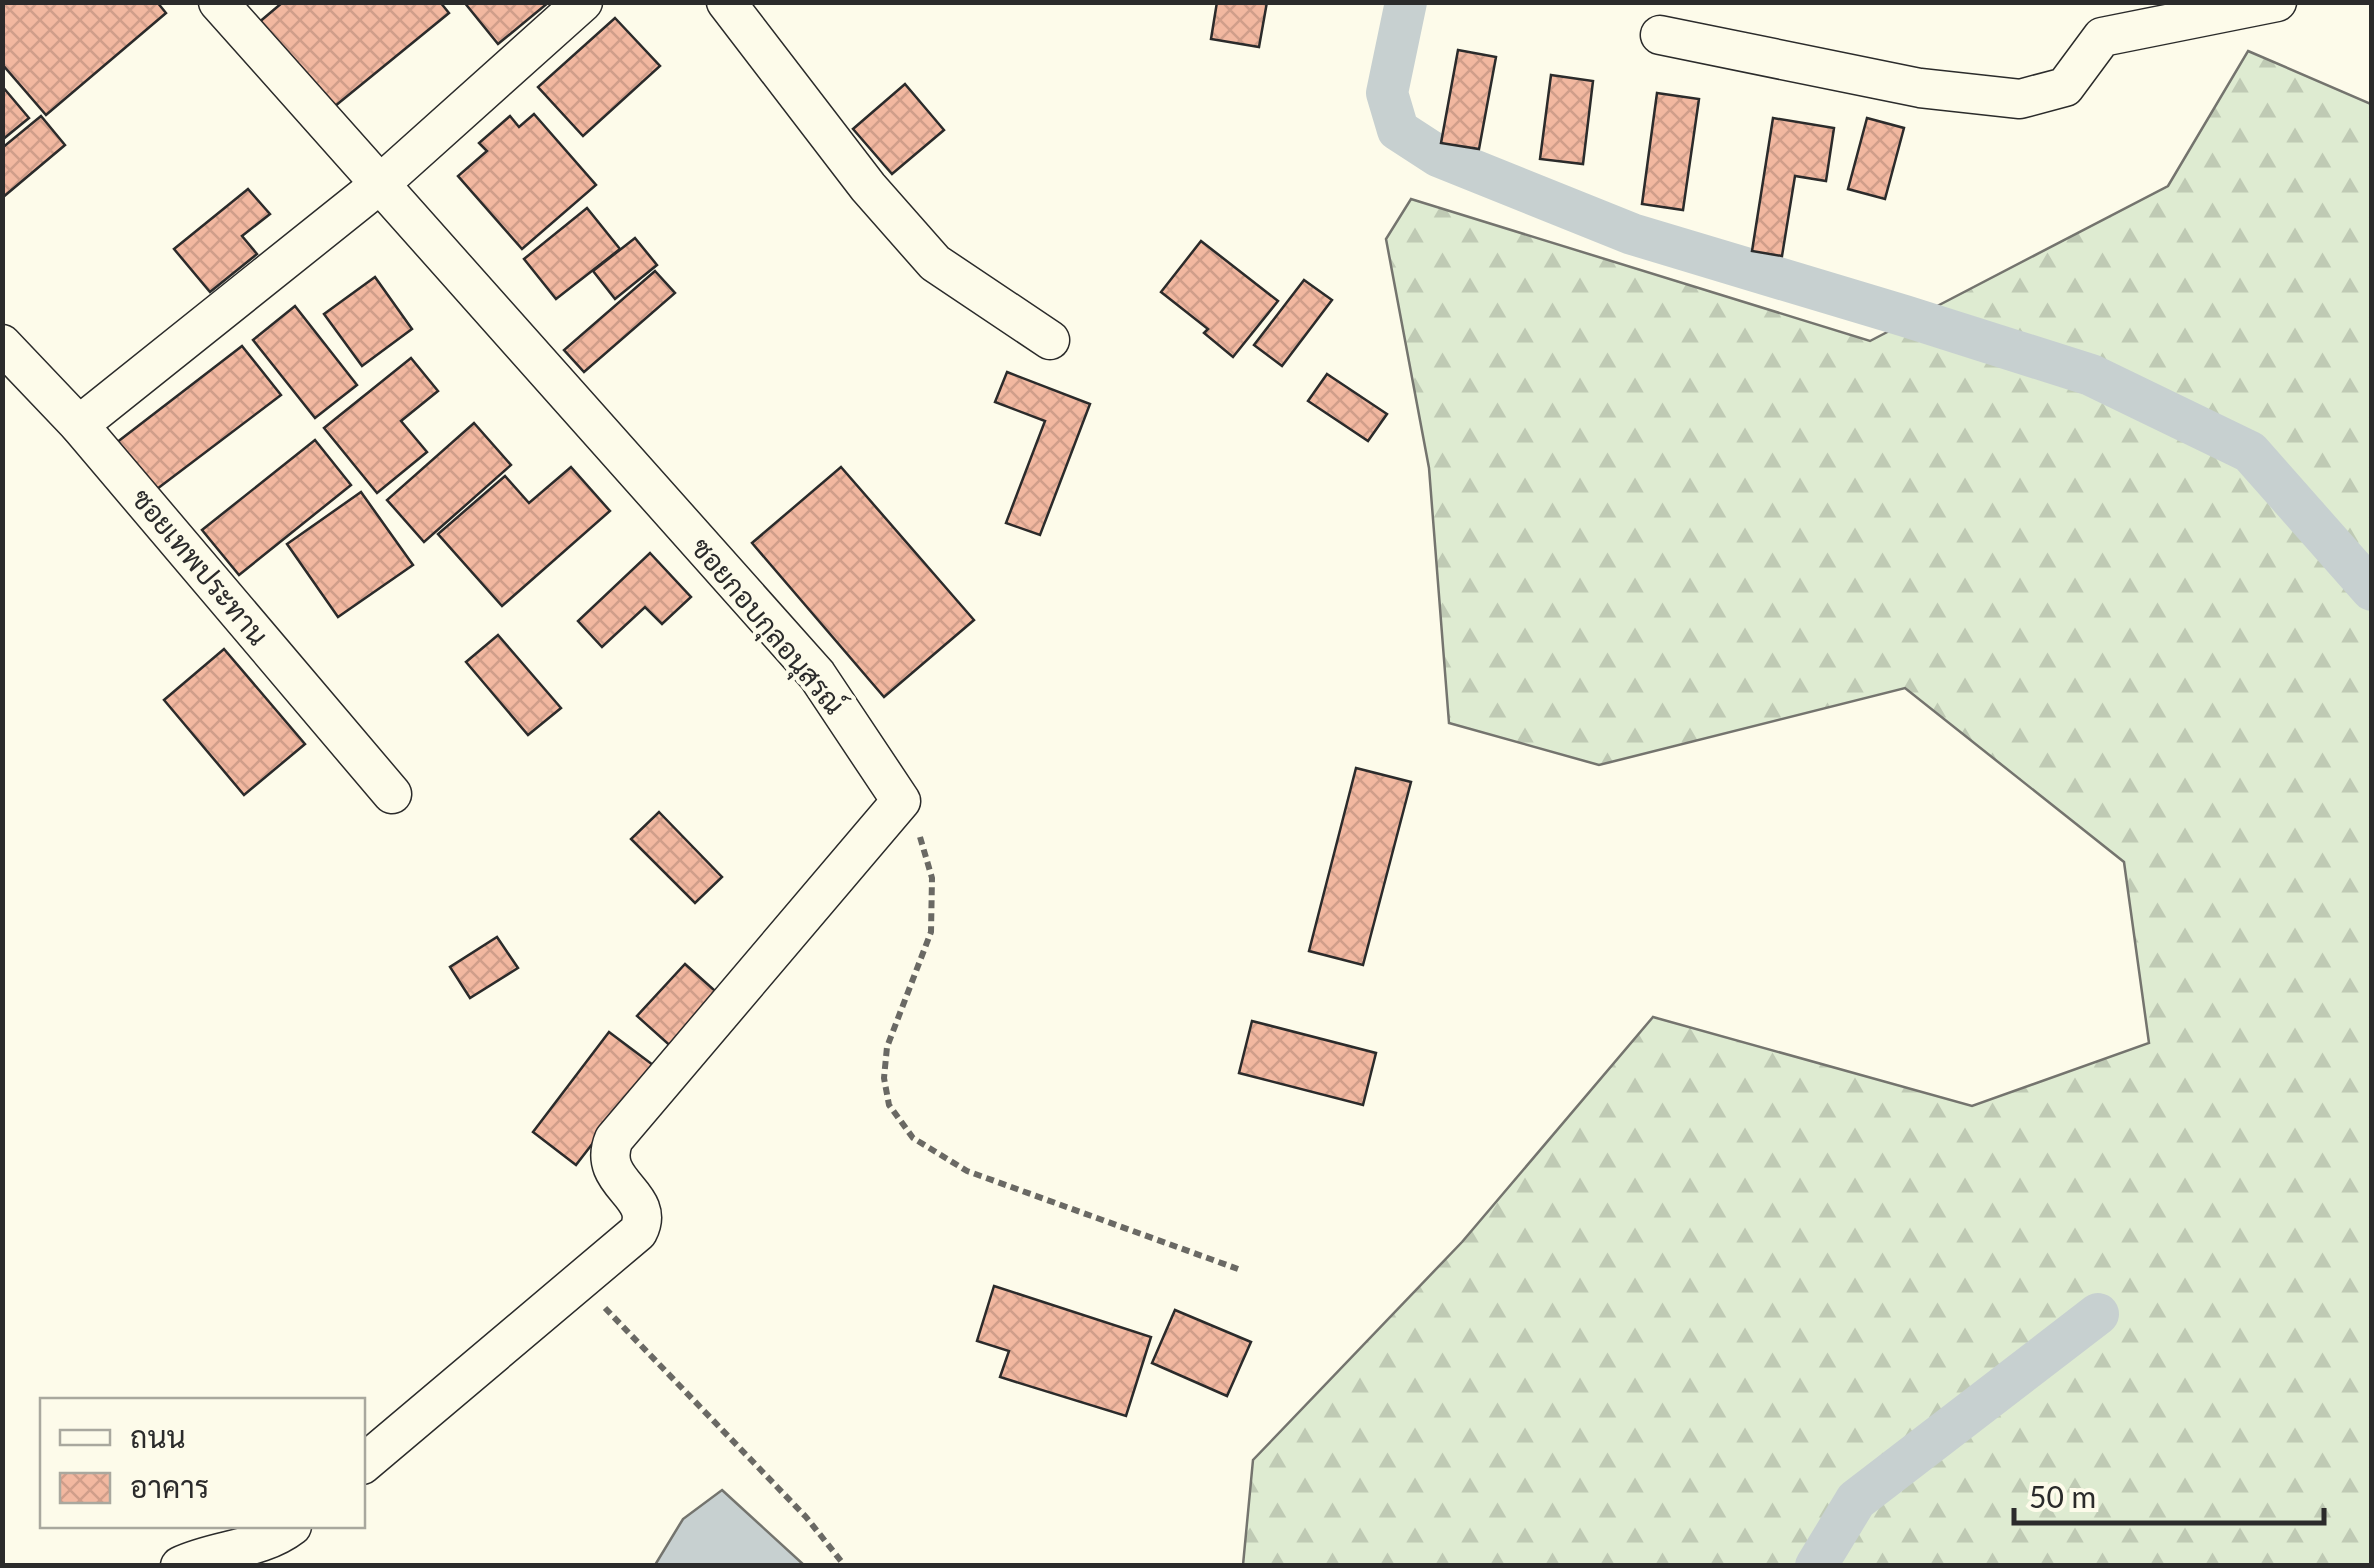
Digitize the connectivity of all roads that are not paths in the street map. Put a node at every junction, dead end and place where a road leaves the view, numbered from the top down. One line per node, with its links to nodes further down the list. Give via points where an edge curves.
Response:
1 (218, 2): 6 (street, ซอยกอบกุลอนุสรณ์)
2 (584, 2): 6 (street)
3 (726, 2): 7 (street, via 868,187 936,262)
4 (2278, 2): 5 (street, via 2102,38 2065,87 2020,99 1920,88)
5 (1660, 35)
6 (379, 186): 9 (street); 11 (street, ซอยกอบกุลอนุสรณ์, via 818,675 901,801 614,1139 610,1163 642,1210 638,1232)
7 (1050, 340)
8 (2, 344): 9 (street, ซอยเทพประทาน)
9 (79, 425): 10 (street, ซอยเทพประทาน)
10 (392, 794)
11 (365, 1463)
12 (289, 1528): 13 (street)
13 (180, 1566)

